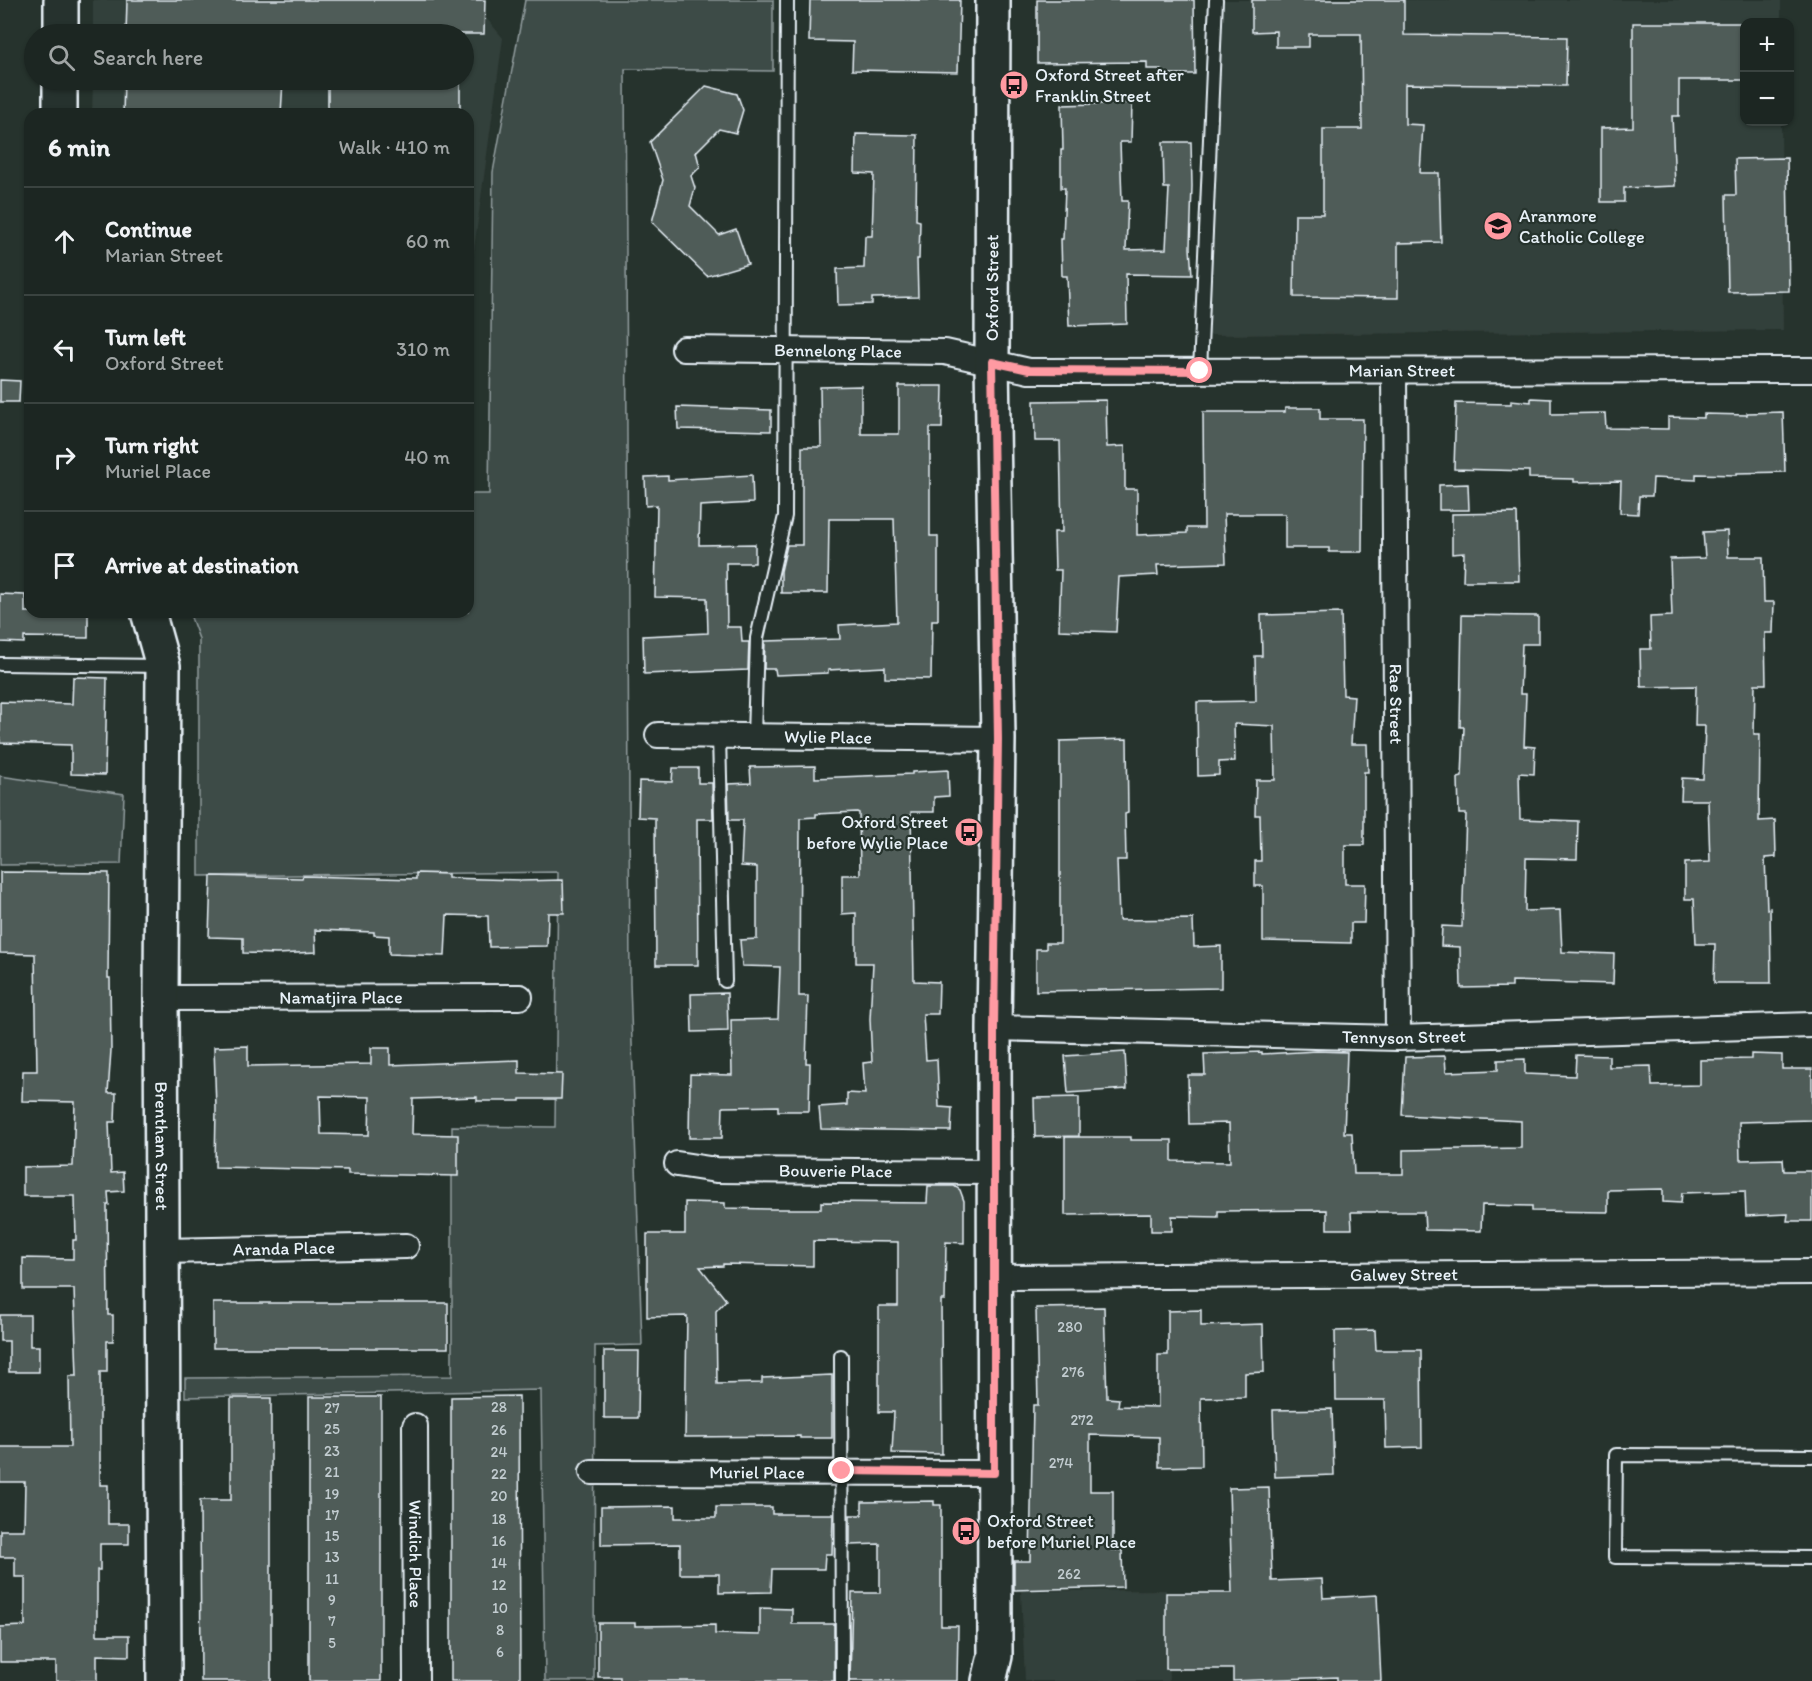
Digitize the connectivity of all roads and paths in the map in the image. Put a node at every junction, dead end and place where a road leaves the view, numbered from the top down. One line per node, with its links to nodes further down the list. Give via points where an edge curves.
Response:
1 (61, 0): 5 (main road)
2 (787, 0): 9 (lane)
3 (993, 0): 10 (main road, Oxford Street)
4 (1216, 0): 13 (lane)
5 (61, 24)
6 (60, 90): 7 (main road)
7 (60, 108)
8 (684, 349): 9 (street, Bennelong Place)
9 (785, 350): 10 (street, Bennelong Place, via 945,352); 19 (lane, via 785,516 758,638)
10 (992, 362): 13 (street, Marian Street, via 1029,370); 20 (main road, Oxford Street)
11 (1394, 370): 12 (street, Marian Street); 13 (street, Marian Street); 26 (street, Rae Street)
12 (1812, 370)
13 (1200, 371)
14 (150, 618): 16 (main road, Brentham Street)
15 (0, 664): 16 (lane)
16 (163, 666): 23 (main road, Brentham Street)
17 (657, 735): 18 (street, Wylie Place)
18 (719, 736): 19 (street, Wylie Place); 21 (lane)
19 (754, 736): 20 (street, Wylie Place)
20 (998, 739): 25 (main road, Oxford Street)
21 (725, 981)
22 (520, 997): 23 (street, Namatjira Place)
23 (161, 998): 30 (main road, Brentham Street)
24 (1812, 1025): 26 (street, Tennyson Street)
25 (994, 1028): 26 (street, Tennyson Street); 28 (main road, Oxford Street)
26 (1398, 1038)
27 (677, 1164): 28 (street, Bouverie Place, via 716,1170)
28 (994, 1172): 32 (main road, Oxford Street)
29 (406, 1246): 30 (street, Aranda Place)
30 (162, 1251): 41 (main road, Brentham Street)
31 (1812, 1272): 32 (street, Galwey Street)
32 (994, 1277): 38 (main road, Oxford Street)
33 (841, 1356): 36 (lane)
34 (415, 1425): 42 (street, Windich Place)
35 (1812, 1456): 39 (lane, via 1616,1455 1615,1545 1615,1557)
36 (842, 1471): 37 (street, Muriel Place); 38 (street, Muriel Place); 43 (lane)
37 (592, 1472)
38 (994, 1473): 40 (main road, Oxford Street)
39 (1812, 1558)
40 (996, 1673)
41 (164, 1681)
42 (416, 1681)
43 (842, 1681)

